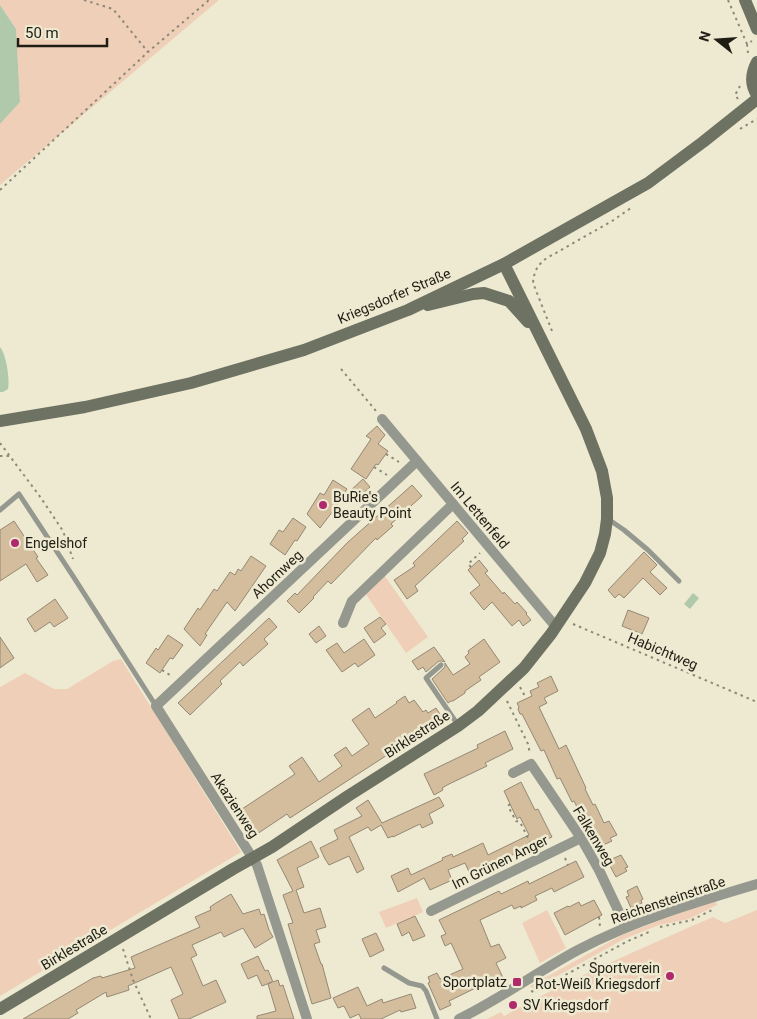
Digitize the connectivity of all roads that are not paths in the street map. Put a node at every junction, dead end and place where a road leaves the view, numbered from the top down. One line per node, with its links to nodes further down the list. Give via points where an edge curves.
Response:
1 (745, 0): 2 (street)
2 (757, 28)
3 (757, 62): 4 (street, via 752,72)
4 (757, 97): 5 (street, Kriegsdorfer Straße, via 648,183)
5 (504, 264): 6 (street, Kriegsdorfer Straße); 7 (street, Birklestraße)
6 (408, 310): 7 (street, Birklestraße, via 484,294 508,301); 9 (street, Kriegsdorfer Straße, via 304,350 191,383 85,407)
7 (538, 334): 13 (street, Birklestraße, via 586,429 602,471)
8 (382, 419): 10 (street, Im Lettenfeld)
9 (0, 421)
10 (417, 461): 11 (street, Im Lettenfeld); 18 (street, Ahornweg)
11 (454, 504): 15 (street, via 352,601); 16 (street, Im Lettenfeld)
12 (0, 510): 18 (lane, Akazienweg, via 20,494)
13 (607, 519): 14 (lane, via 648,550); 16 (street, Birklestraße, via 600,553)
14 (679, 581)
15 (343, 623)
16 (556, 627): 19 (street, Birklestraße, via 524,668)
17 (442, 665): 19 (lane, via 426,678)
18 (156, 706): 22 (street, Akazienweg)
19 (458, 726): 22 (street, Birklestraße)
20 (513, 773): 21 (street, Falkenweg, via 531,764)
21 (581, 838): 24 (street, Im Grünen Anger); 25 (street, Falkenweg)
22 (253, 857): 27 (street, Birklestraße); 29 (street, Akazienweg)
23 (757, 884): 25 (street, Reichensteinstraße)
24 (431, 911)
25 (626, 927): 28 (street, Reichensteinstraße, via 578,950)
26 (384, 968): 30 (lane, via 409,983 422,986)
27 (0, 1009)
28 (472, 1016): 31 (street, Reichensteinstraße)
29 (307, 1019)
30 (437, 1019)
31 (458, 1019)

